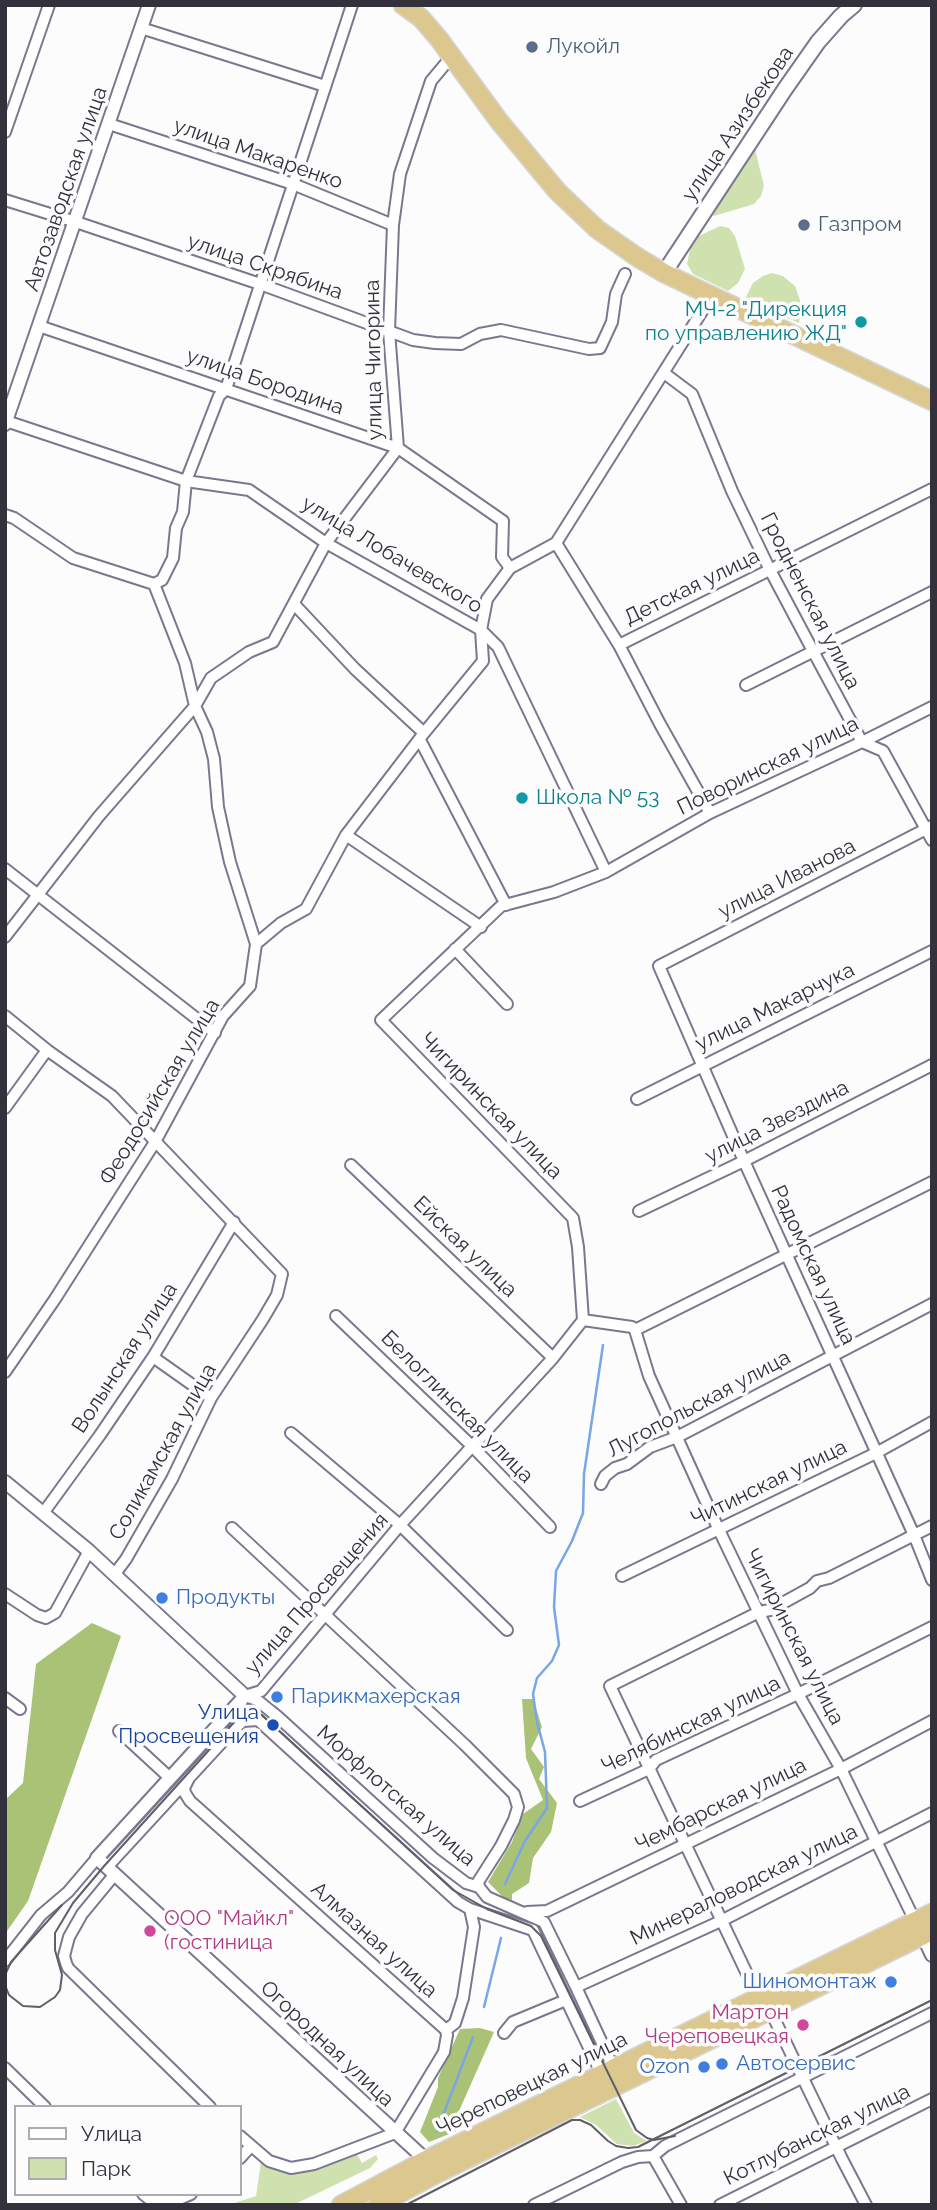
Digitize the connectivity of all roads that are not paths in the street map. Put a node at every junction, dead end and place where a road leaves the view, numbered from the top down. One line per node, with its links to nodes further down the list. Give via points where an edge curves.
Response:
1 (49, 5): 10 (street)
2 (149, 5): 6 (street, Автозаводская улица)
3 (352, 5): 8 (street)
4 (403, 5): 7 (highway, via 421,18)
5 (855, 5): 15 (main road, улица Азизбекова, via 818,42)
6 (141, 28): 8 (street); 9 (street, Автозаводская улица)
7 (452, 56): 14 (street, улица Чигорина, via 432,81 400,174); 15 (highway, via 557,191 597,229)
8 (325, 86): 11 (street)
9 (109, 124): 11 (street, улица Макаренко); 13 (street, Автозаводская улица)
10 (5, 132)
11 (293, 184): 14 (street, улица Макаренко); 17 (street)
12 (5, 200): 13 (street, улица Скрябина)
13 (76, 222): 17 (street, улица Скрябина); 19 (street, Автозаводская улица)
14 (393, 225): 20 (street, улица Чигорина)
15 (664, 273): 18 (highway)
16 (625, 274): 20 (street, улица Скрябина, via 600,348 501,330 461,344 413,340)
17 (260, 284): 20 (street, улица Скрябина); 22 (street)
18 (711, 297): 21 (street); 23 (highway)
19 (39, 326): 22 (street, улица Бородина); 24 (street, Автозаводская улица)
20 (389, 331): 25 (street, улица Чигорина)
21 (664, 373): 30 (street); 32 (street, Гродненская улица, via 692,394)
22 (226, 389): 25 (street, улица Бородина); 26 (street, via 219,396)
23 (932, 401)
24 (6, 422): 26 (street, улица Лобачевского)
25 (398, 448): 29 (street, улица Чигорина); 31 (street, улица Бородина, via 503,521 502,557)
26 (186, 481): 29 (street, улица Лобачевского, via 248,490); 33 (street, via 173,558 162,580)
27 (932, 489): 32 (street, Детская улица)
28 (5, 515): 33 (street, via 73,558)
29 (326, 543): 35 (street, улица Чигорина); 36 (street, улица Лобачевского)
30 (556, 543): 31 (street); 37 (street)
31 (510, 568): 36 (street, via 487,598)
32 (770, 570): 37 (street, Детская улица); 38 (street, Гродненская улица)
33 (153, 584): 40 (street, via 185,663)
34 (932, 592): 38 (street)
35 (294, 604): 40 (street, улица Чигорина, via 273,642 211,678); 42 (street)
36 (481, 630): 42 (street, via 483,660); 49 (street, via 498,647)
37 (619, 645): 44 (street)
38 (813, 651): 39 (street); 43 (street, Гродненская улица)
39 (746, 685)
40 (195, 706): 50 (street, улица Чигорина, via 99,816); 54 (street, via 214,759 230,862)
41 (932, 707): 43 (street, Поворинская улица)
42 (422, 736): 46 (street); 51 (street)
43 (862, 742): 44 (street, Поворинская улица); 45 (street, Гродненская улица, via 883,751)
44 (710, 813): 49 (street, Поворинская улица)
45 (929, 827): 47 (street, Гродненская улица); 57 (street, улица Иванова)
46 (346, 835): 52 (street); 54 (street, via 306,909)
47 (932, 840)
48 (5, 869): 50 (street)
49 (606, 872): 51 (street, Поворинская улица)
50 (38, 895): 53 (street, улица Чигорина); 61 (street)
51 (506, 905): 52 (street, Поворинская улица)
52 (481, 927): 55 (street, Поворинская улица)
53 (5, 937)
54 (256, 944): 61 (street, Феодосийская улица, via 250,986 223,1016)
55 (455, 949): 58 (street); 60 (street, Поворинская улица)
56 (932, 951): 63 (street, улица Макарчука)
57 (659, 966): 63 (street, Радомская улица)
58 (507, 1004)
59 (5, 1016): 62 (street)
60 (381, 1020): 76 (street, Чигиринская улица, via 573,1218)
61 (215, 1033): 67 (street, Феодосийская улица)
62 (47, 1050): 66 (street); 67 (street, via 112,1096)
63 (702, 1065): 65 (street, улица Макарчука); 68 (street, Радомская улица)
64 (932, 1065): 68 (street, улица Звездина)
65 (637, 1099)
66 (5, 1108)
67 (155, 1142): 72 (street); 81 (street, Феодосийская улица)
68 (744, 1161): 71 (street, улица Звездина); 73 (street, Радомская улица)
69 (351, 1165): 80 (street, Ейская улица)
70 (932, 1182): 73 (street)
71 (639, 1211)
72 (234, 1222): 79 (street, Волынская улица); 82 (street, Соликамская улица, via 282,1274 277,1295)
73 (787, 1253): 77 (street); 78 (street, Радомская улица)
74 (932, 1304): 78 (street, Лугопольская улица)
75 (336, 1316): 86 (street, Белоглинская улица)
76 (583, 1320): 77 (street); 80 (street, улица Просвещения)
77 (635, 1330): 85 (street, Чигиринская улица, via 649,1376)
78 (834, 1355): 85 (street, Лугопольская улица); 87 (street, Радомская улица)
79 (153, 1357): 82 (street); 90 (street, Волынская улица)
80 (553, 1358): 86 (street, улица Просвещения)
81 (5, 1372)
82 (211, 1398): 98 (street, Соликамская улица, via 172,1479)
83 (932, 1422): 87 (street, Читинская улица)
84 (291, 1433): 91 (street)
85 (677, 1437): 89 (street, Лугопольская улица, via 615,1468); 95 (street, Чигиринская улица)
86 (473, 1447): 91 (street, улица Просвещения); 93 (street, Белоглинская улица)
87 (876, 1452): 95 (street, Читинская улица); 96 (street, Радомская улица)
88 (5, 1482): 90 (street, Морфлотская улица)
89 (601, 1484)
90 (44, 1512): 97 (street, Морфлотская улица)
91 (400, 1525): 103 (street, улица Просвещения); 105 (street)
92 (932, 1526): 96 (street)
93 (550, 1527)
94 (232, 1528): 103 (street)
95 (718, 1528): 99 (street, Читинская улица); 102 (street, Чигиринская улица)
96 (914, 1535): 100 (street, Радомская улица); 102 (street)
97 (89, 1551): 98 (street, Морфлотская улица); 101 (street, via 55,1613 46,1618)
98 (114, 1575): 107 (street, Морфлотская улица)
99 (622, 1576)
100 (932, 1580)
101 (5, 1594)
102 (759, 1612): 106 (street, Чигиринская улица); 112 (street, via 610,1686)
103 (324, 1615): 107 (street, улица Просвещения, via 261,1691); 124 (street, via 514,1794 518,1807 514,1820 478,1882)
104 (932, 1627): 106 (street, Челябинская улица)
105 (507, 1630)
106 (798, 1694): 112 (street, Челябинская улица, via 656,1760); 113 (street, Чигиринская улица)
107 (245, 1696): 115 (street, улица Просвещения); 124 (street, Морфлотская улица, via 278,1717 433,1858 466,1883)
108 (5, 1698): 109 (street)
109 (20, 1709)
110 (932, 1721): 113 (street, Чембарская улица)
111 (119, 1731): 115 (street)
112 (649, 1769): 117 (street, Челябинская улица); 121 (street)
113 (841, 1769): 120 (street, Чигиринская улица); 121 (street, Чембарская улица)
114 (189, 1778): 116 (street, via 184,1788); 118 (street); 125 (street, Морфлотская улица, via 243,1721 258,1720)
115 (170, 1779): 122 (street, улица Просвещения)
116 (190, 1801): 118 (street); 138 (street, Алмазная улица)
117 (580, 1801)
118 (166, 1802): 123 (street)
119 (932, 1812): 120 (street, Минераловодская улица)
120 (876, 1841): 129 (street, Минераловодская улица); 131 (street, Чигиринская улица)
121 (683, 1844): 126 (street, Чембарская улица, via 547,1911); 129 (street)
122 (97, 1858): 123 (street, Огородная улица); 133 (street, улица Просвещения, via 41,1915)
123 (111, 1871): 145 (street, via 69,1937 64,1956 68,1968); 146 (street, Огородная улица)
124 (480, 1887): 126 (street, via 487,1897)
125 (470, 1909): 128 (street); 130 (street)
126 (524, 1913): 134 (street, via 544,1922)
127 (932, 1913): 131 (highway, Череповецкая улица)
128 (497, 1917): 130 (street, via 485,1918); 135 (street, via 533,1930)
129 (721, 1921): 134 (street, Минераловодская улица); 136 (street)
130 (474, 1927): 138 (street, via 460,2013)
131 (923, 1929): 132 (street, Чигиринская улица); 136 (highway, Череповецкая улица)
132 (932, 1955)
133 (5, 1961)
134 (577, 1990): 141 (street)
135 (566, 2000): 139 (street, via 513,2022); 141 (street)
136 (765, 2005): 141 (highway, Череповецкая улица); 142 (street); 152 (highway, Череповецкая улица)
137 (932, 2013): 142 (street)
138 (446, 2030): 146 (street, via 444,2052)
139 (504, 2033)
140 (5, 2068): 144 (street)
141 (608, 2072): 152 (highway, Череповецкая улица)
142 (804, 2076): 149 (street); 151 (street)
143 (932, 2099): 149 (street, Котлубанская улица)
144 (43, 2105)
145 (208, 2105)
146 (396, 2133): 148 (street, via 291,2168); 152 (street, Огородная улица)
147 (242, 2138): 148 (street)
148 (251, 2146): 150 (street)
149 (836, 2147): 159 (street, Котлубанская улица); 160 (street)
150 (242, 2156)
151 (653, 2156): 157 (street, via 622,2162); 158 (street)
152 (430, 2168): 155 (highway, Череповецкая улица); 156 (highway, Череповецкая улица)
153 (145, 2196): 154 (street, via 152,2201)
154 (186, 2196)
155 (387, 2203)
156 (341, 2205)
157 (534, 2205)
158 (681, 2205)
159 (720, 2205)
160 (866, 2205)

